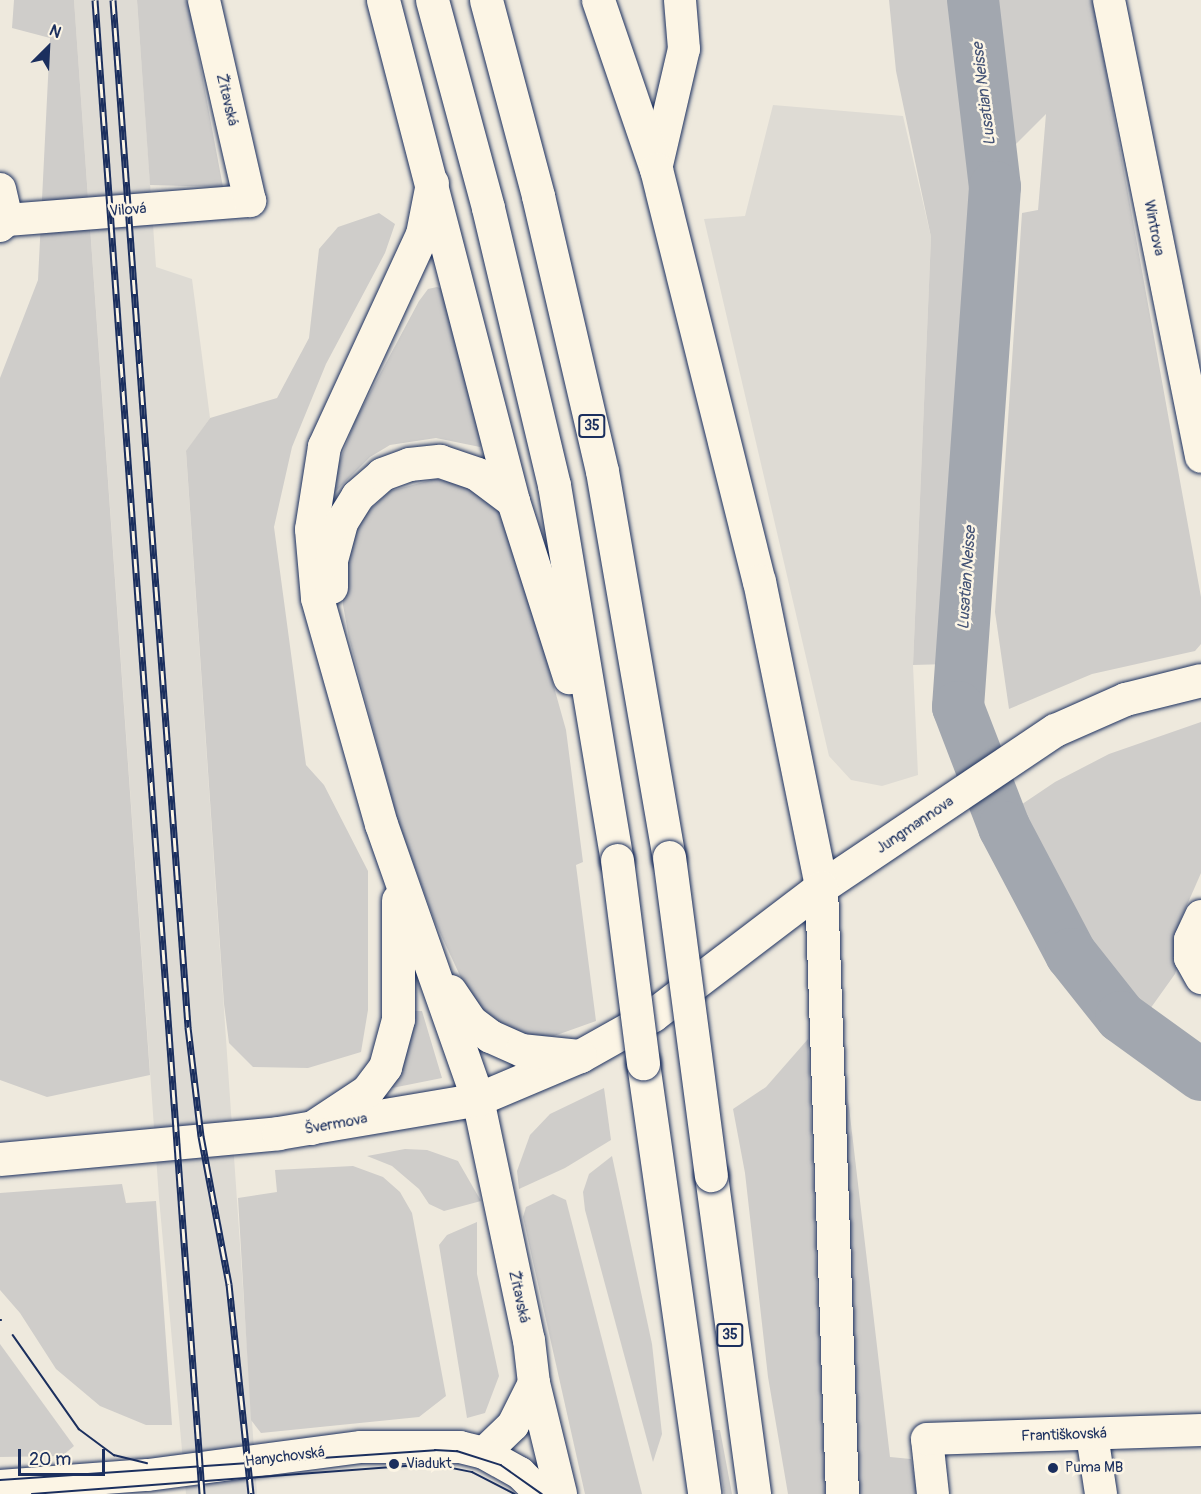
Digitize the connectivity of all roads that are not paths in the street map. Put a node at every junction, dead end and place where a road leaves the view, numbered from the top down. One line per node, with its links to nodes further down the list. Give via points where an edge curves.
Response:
1 (204, 0): 11 (street, Žitavská)
2 (383, 0): 9 (main road)
3 (432, 0): 17 (main road, via 554,485)
4 (486, 0): 36 (main road, 35, bridge, via 538,196 602,471 669,857)
5 (598, 0): 8 (main road)
6 (680, 0): 8 (street, via 684,50)
7 (1109, 0): 13 (street, Wintrova)
8 (656, 169): 19 (main road, via 759,581)
9 (432, 183): 14 (main road); 15 (main road, via 422,234 324,446 311,529 317,598)
10 (0, 189): 12 (street, Vilová)
11 (250, 201): 12 (street, Vilová)
12 (4, 223)
13 (1201, 456)
14 (513, 501): 15 (main road, via 477,474 440,461 409,464 382,474 357,496 341,522 331,561); 17 (main road)
15 (327, 633): 18 (main road)
16 (1201, 681): 19 (main road, Jungmannova, via 1125,699 1055,730)
17 (606, 796): 35 (main road, bridge)
18 (398, 877): 23 (main road, via 444,982 470,1021 490,1036 522,1050); 24 (main road); 25 (main road, via 398,1019 385,1067 367,1091)
19 (821, 887): 22 (main road, Jungmannova); 37 (main road)
20 (1201, 916): 21 (street, via 1190,940 1190,958)
21 (1201, 978)
22 (652, 1015): 23 (main road, Švermova)
23 (580, 1056): 24 (main road, Švermova)
24 (478, 1099): 25 (main road, Švermova); 27 (street, Žitavská, via 529,1340)
25 (311, 1128): 26 (main road, Švermova)
26 (0, 1159)
27 (534, 1383): 30 (street, via 513,1425); 34 (street, Žitavská)
28 (1201, 1430): 29 (street, Františkovská)
29 (1092, 1435): 38 (street, Františkovská, via 927,1439); 39 (street)
30 (484, 1453): 32 (street, Hanychovská, via 460,1447 362,1447); 33 (street, via 520,1473)
31 (0, 1486): 32 (street, Hanychovská)
32 (96, 1486)
33 (541, 1494)
34 (561, 1494)
35 (704, 1494)
36 (754, 1494)
37 (842, 1494)
38 (933, 1494)
39 (1101, 1494)

